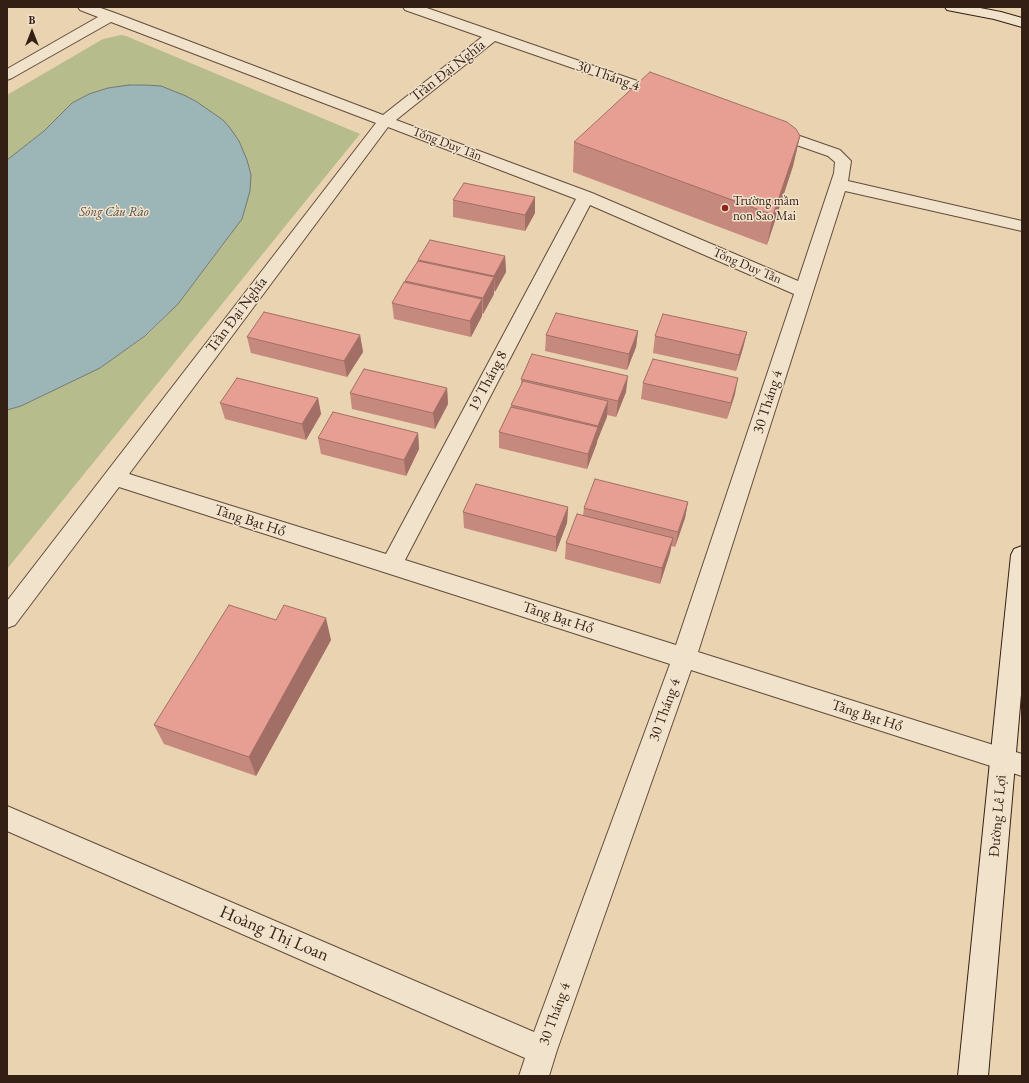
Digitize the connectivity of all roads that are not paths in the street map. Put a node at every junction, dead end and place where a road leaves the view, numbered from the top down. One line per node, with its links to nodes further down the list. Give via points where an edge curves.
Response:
1 (85, 7): 4 (street, Tống Duy Tân)
2 (410, 7): 6 (street, 30 Tháng 4)
3 (952, 7): 5 (street)
4 (110, 16): 7 (street); 9 (street, Tống Duy Tân)
5 (1022, 17)
6 (492, 36): 8 (street, 30 Tháng 4); 9 (street, Trần Đại Nghĩa)
7 (7, 75)
8 (678, 100)
9 (385, 121): 12 (street, Tống Duy Tân); 15 (street, Trần Đại Nghĩa)
10 (752, 125): 11 (street, 30 Tháng 4, via 834,153 843,161)
11 (838, 184): 13 (street); 14 (street, 30 Tháng 4)
12 (586, 197): 14 (street, Tống Duy Tân); 17 (street, 19 Tháng 8)
13 (1022, 226)
14 (804, 291): 19 (street, 30 Tháng 4)
15 (114, 478): 17 (street, Tăng Bạt Hổ); 18 (street, Trần Đại Nghĩa)
16 (1022, 555): 20 (street, Đường Lê Lợi)
17 (391, 566): 19 (street, Tăng Bạt Hổ)
18 (7, 618)
19 (684, 658): 20 (street, Tăng Bạt Hổ); 22 (street, 30 Tháng 4)
20 (1012, 762): 24 (street, Đường Lê Lợi)
21 (7, 818): 22 (street, Hoàng Thị Loan)
22 (542, 1050): 23 (street, 30 Tháng 4)
23 (534, 1076)
24 (973, 1076)

